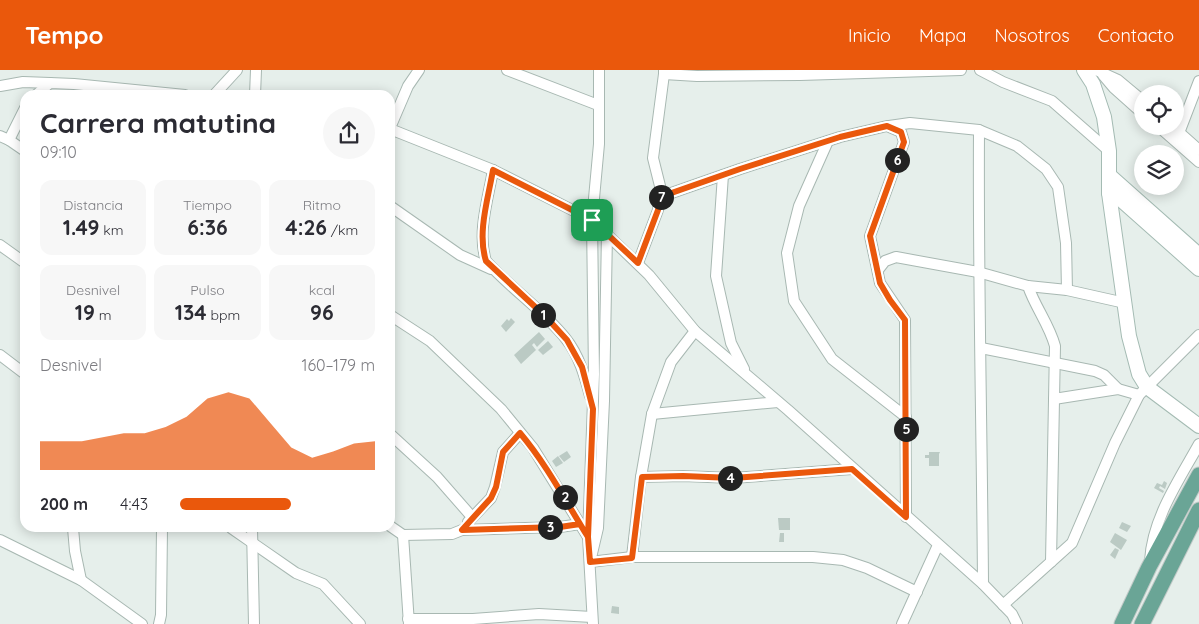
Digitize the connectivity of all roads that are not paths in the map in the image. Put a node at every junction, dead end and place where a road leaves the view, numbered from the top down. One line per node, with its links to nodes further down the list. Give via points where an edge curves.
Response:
1 (237, 70): 16 (street)
2 (256, 70): 17 (street)
3 (419, 70): 23 (street, via 408,86)
4 (507, 70): 19 (street)
5 (599, 70): 19 (street)
6 (961, 70): 9 (street, via 697,76)
7 (980, 70): 33 (street, via 1052,101)
8 (1084, 70): 33 (street, via 1093,84 1104,117)
9 (664, 72): 39 (street, via 653,158)
10 (1099, 72): 18 (street, via 1118,80); 20 (street)
11 (1199, 81): 21 (street)
12 (50, 83): 13 (street, via 23,82); 14 (street); 15 (street)
13 (0, 86)
14 (42, 90)
15 (135, 90)
16 (219, 90)
17 (255, 90)
18 (1134, 93)
19 (598, 105): 41 (street, via 599,144)
20 (1134, 105)
21 (1184, 112)
22 (20, 116): 29 (street)
23 (395, 117)
24 (887, 126): 25 (street, via 910,122); 30 (street); 49 (street, via 901,132 904,142 870,236)
25 (979, 130): 50 (street); 52 (street, via 1017,146 1046,168 1058,187 1066,243)
26 (395, 131): 35 (street)
27 (1168, 135): 34 (street)
28 (1183, 135): 32 (street)
29 (5, 138): 31 (street)
30 (828, 141): 36 (street); 68 (street, via 799,206 787,253 794,301 832,359)
31 (20, 148)
32 (1199, 150)
33 (1109, 151): 37 (street)
34 (1199, 162)
35 (493, 170): 41 (street); 48 (street, via 483,242 486,261)
36 (722, 175): 39 (street); 61 (street, via 716,276 731,343)
37 (1110, 176): 38 (street); 44 (street)
38 (1108, 193): 47 (street, via 1118,197); 53 (street)
39 (660, 197): 46 (street)
40 (395, 210): 48 (street, via 460,255)
41 (592, 220): 42 (street); 66 (street)
42 (607, 233): 46 (street); 92 (street, via 598,528)
43 (0, 245): 45 (street)
44 (1199, 255)
45 (20, 259)
46 (638, 263): 55 (street)
47 (1199, 269)
48 (493, 270): 66 (street, via 567,340 582,367)
49 (878, 270): 50 (street, via 885,261 896,256); 68 (street, via 880,283 905,320)
50 (978, 272): 51 (street); 57 (street)
51 (1028, 286): 52 (street); 59 (street, via 1051,331 1055,346)
52 (1067, 290): 53 (street)
53 (1125, 303): 63 (street, via 1129,336)
54 (395, 317): 70 (street, via 430,341 501,409)
55 (695, 331): 61 (street); 67 (street, via 671,362)
56 (1199, 335): 63 (street)
57 (981, 348): 59 (street); 96 (street)
58 (0, 355): 60 (street)
59 (1054, 363): 62 (street, via 1095,371); 64 (street)
60 (20, 370)
61 (746, 374): 65 (street)
62 (1118, 389): 63 (street); 64 (street)
63 (1143, 391): 69 (street); 93 (street, via 1115,443 1072,542)
64 (1054, 399): 93 (street)
65 (778, 402): 67 (street); 73 (street)
66 (593, 409): 87 (street)
67 (652, 414): 75 (street)
68 (906, 417): 78 (street)
69 (1199, 426)
70 (520, 433): 77 (street, via 503,452 491,498); 79 (street, via 533,448)
71 (395, 439): 77 (street, via 437,477)
72 (1199, 444): 94 (street, via 1159,521 1151,544)
73 (852, 469): 75 (street, via 733,478); 78 (street)
74 (1199, 475): 94 (main road)
75 (642, 477): 91 (street)
76 (1199, 510): 108 (main road)
77 (472, 517): 81 (street)
78 (906, 517): 90 (street)
79 (580, 524): 81 (street); 87 (street)
80 (395, 529): 86 (street)
81 (462, 530): 86 (street, via 452,534)
82 (73, 532): 95 (street)
83 (162, 532): 102 (street)
84 (237, 532): 89 (street)
85 (252, 532): 89 (street)
86 (403, 535): 100 (street)
87 (588, 537): 92 (street)
88 (0, 540): 95 (street)
89 (252, 543): 103 (street); 104 (street, via 296,573 323,584)
90 (938, 545): 96 (street); 97 (street)
91 (632, 558): 92 (street); 97 (street, via 812,557 843,560)
92 (590, 562): 99 (street)
93 (1051, 562): 98 (street)
94 (1149, 567): 107 (main road)
95 (81, 580): 101 (street)
96 (983, 584): 98 (street)
97 (917, 592): 105 (street)
98 (1003, 606): 106 (street)
99 (593, 620): 100 (street, via 539,614)
100 (408, 621)
101 (142, 624)
102 (159, 624)
103 (254, 624)
104 (360, 624)
105 (902, 624)
106 (1017, 624)
107 (1122, 624)
108 (1142, 624)

